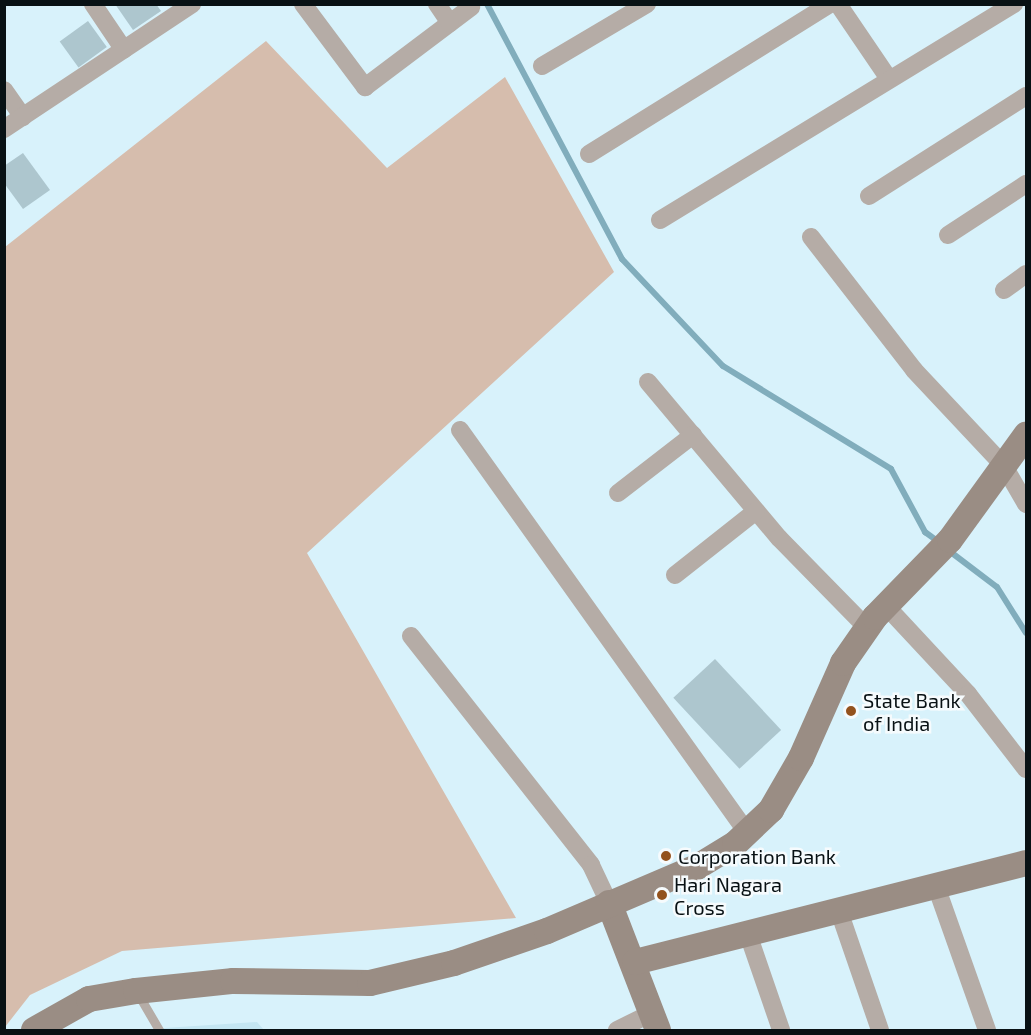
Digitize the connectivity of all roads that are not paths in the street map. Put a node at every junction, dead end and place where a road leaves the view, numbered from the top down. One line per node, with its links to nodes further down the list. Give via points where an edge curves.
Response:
1 (93, 4): 11 (street)
2 (192, 4): 11 (street)
3 (303, 4): 10 (street, via 365,87)
4 (437, 4): 10 (street)
5 (647, 4): 12 (street)
6 (830, 4): 18 (street)
7 (838, 4): 13 (street)
8 (1014, 4): 13 (street)
9 (471, 7): 10 (street)
10 (450, 23)
11 (124, 50): 16 (street)
12 (542, 66)
13 (889, 79): 21 (street)
14 (4, 90): 16 (street)
15 (1026, 96): 20 (street)
16 (23, 117): 17 (street)
17 (4, 129)
18 (589, 154)
19 (1026, 184): 22 (street)
20 (869, 196)
21 (660, 220)
22 (948, 235)
23 (811, 237): 30 (street, via 914,370)
24 (1026, 274): 25 (street)
25 (1004, 290)
26 (648, 382): 28 (street)
27 (460, 430): 39 (street)
28 (693, 435): 31 (street); 33 (street)
29 (1026, 435): 30 (main road)
30 (1004, 466): 32 (street); 35 (main road, via 943,547)
31 (618, 493)
32 (1026, 504)
33 (756, 511): 34 (street); 36 (street)
34 (675, 575)
35 (887, 607): 36 (main road); 38 (street, via 968,694)
36 (867, 628): 39 (main road, via 843,663 801,758 771,810)
37 (411, 636): 42 (street, via 591,865)
38 (1026, 770)
39 (747, 832): 42 (main road, via 697,867)
40 (1026, 863): 41 (main road)
41 (936, 886): 43 (main road); 53 (street)
42 (609, 903): 45 (main road); 46 (main road, via 547,931 454,963 370,983 233,981)
43 (839, 911): 44 (main road); 52 (street)
44 (748, 934): 45 (main road); 51 (street)
45 (635, 962): 47 (main road)
46 (136, 991): 48 (main road, via 88,999); 49 (lane)
47 (655, 1022): 50 (street)
48 (34, 1030)
49 (159, 1030)
50 (617, 1030)
51 (781, 1030)
52 (880, 1030)
53 (987, 1030)

